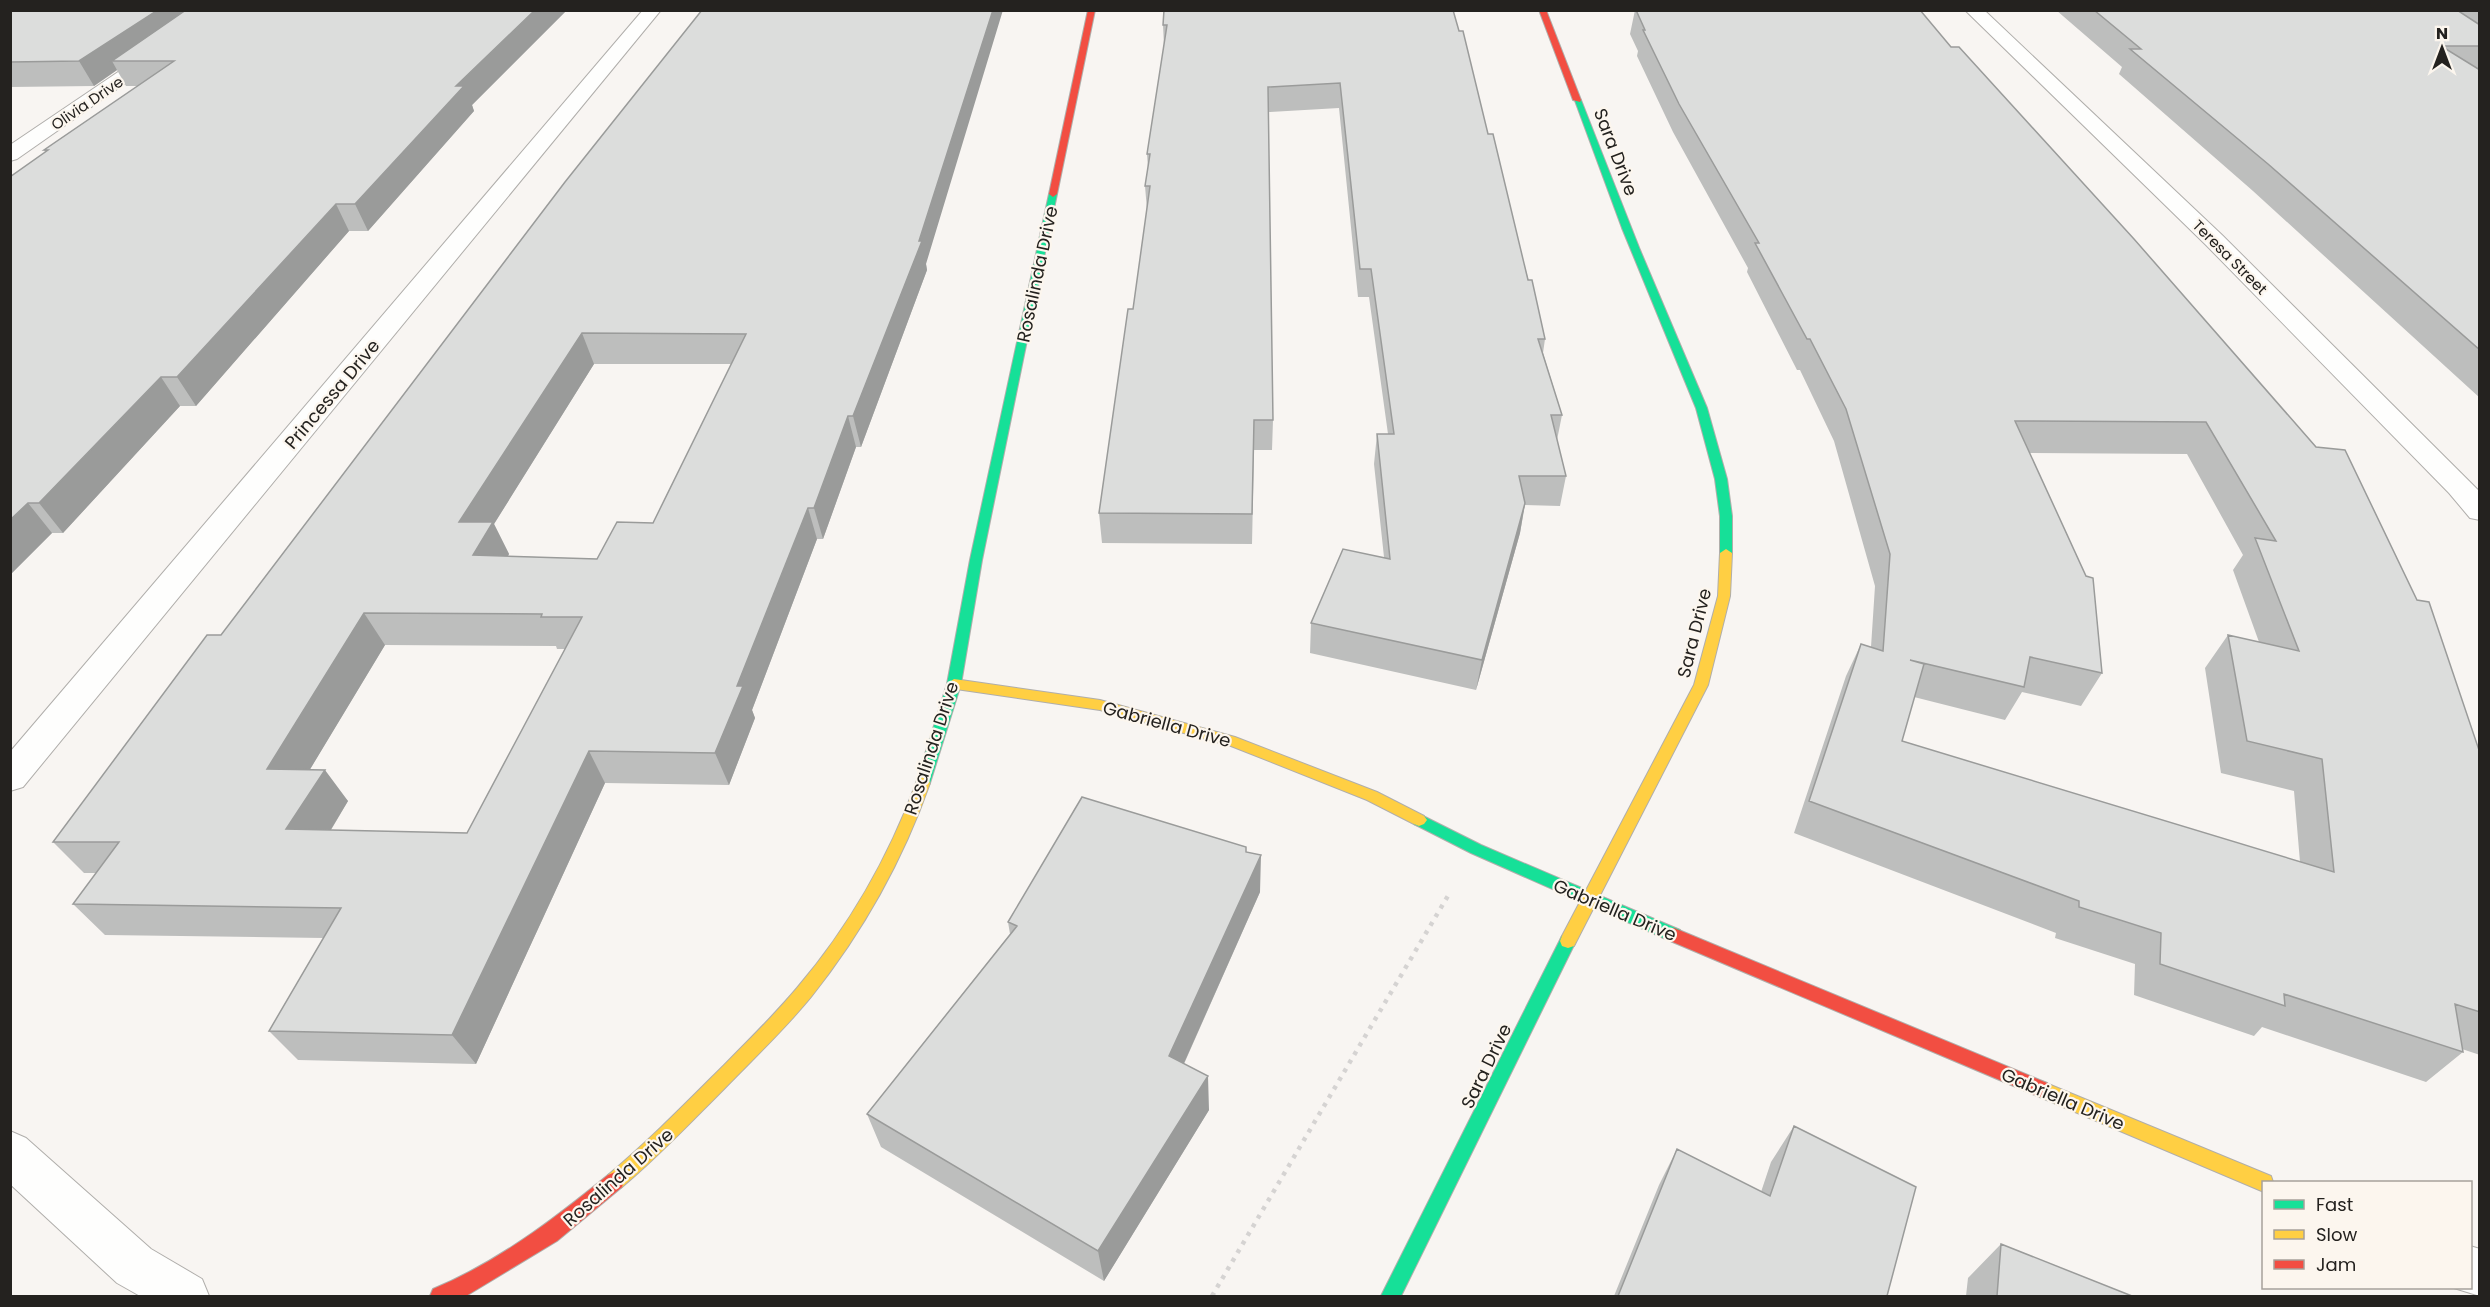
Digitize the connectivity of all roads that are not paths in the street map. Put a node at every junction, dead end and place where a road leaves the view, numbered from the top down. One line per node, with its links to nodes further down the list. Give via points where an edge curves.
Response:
1 (222, 10): 6 (street, Olivia Drive)
2 (653, 10): 9 (street, Princessa Drive)
3 (1092, 10): 8 (street, Rosalinda Drive, via 978,549)
4 (1542, 10): 10 (street, Sara Drive, via 1701,409 1715,448 1728,523 1724,596 1701,685)
5 (1973, 10): 7 (street, Teresa Street, via 2214,240)
6 (10, 155)
7 (2480, 511)
8 (954, 684): 10 (street, Gabriella Drive, via 1100,705 1235,742 1372,796 1476,849); 14 (street, Rosalinda Drive, via 916,804 875,888 815,978 650,1154 550,1234 458,1290)
9 (10, 777)
10 (1589, 899): 12 (street, Gabriella Drive); 15 (street, Sara Drive)
11 (20, 1161): 13 (street, via 134,1266)
12 (2262, 1182)
13 (185, 1296)
14 (440, 1296)
15 (1392, 1296)

